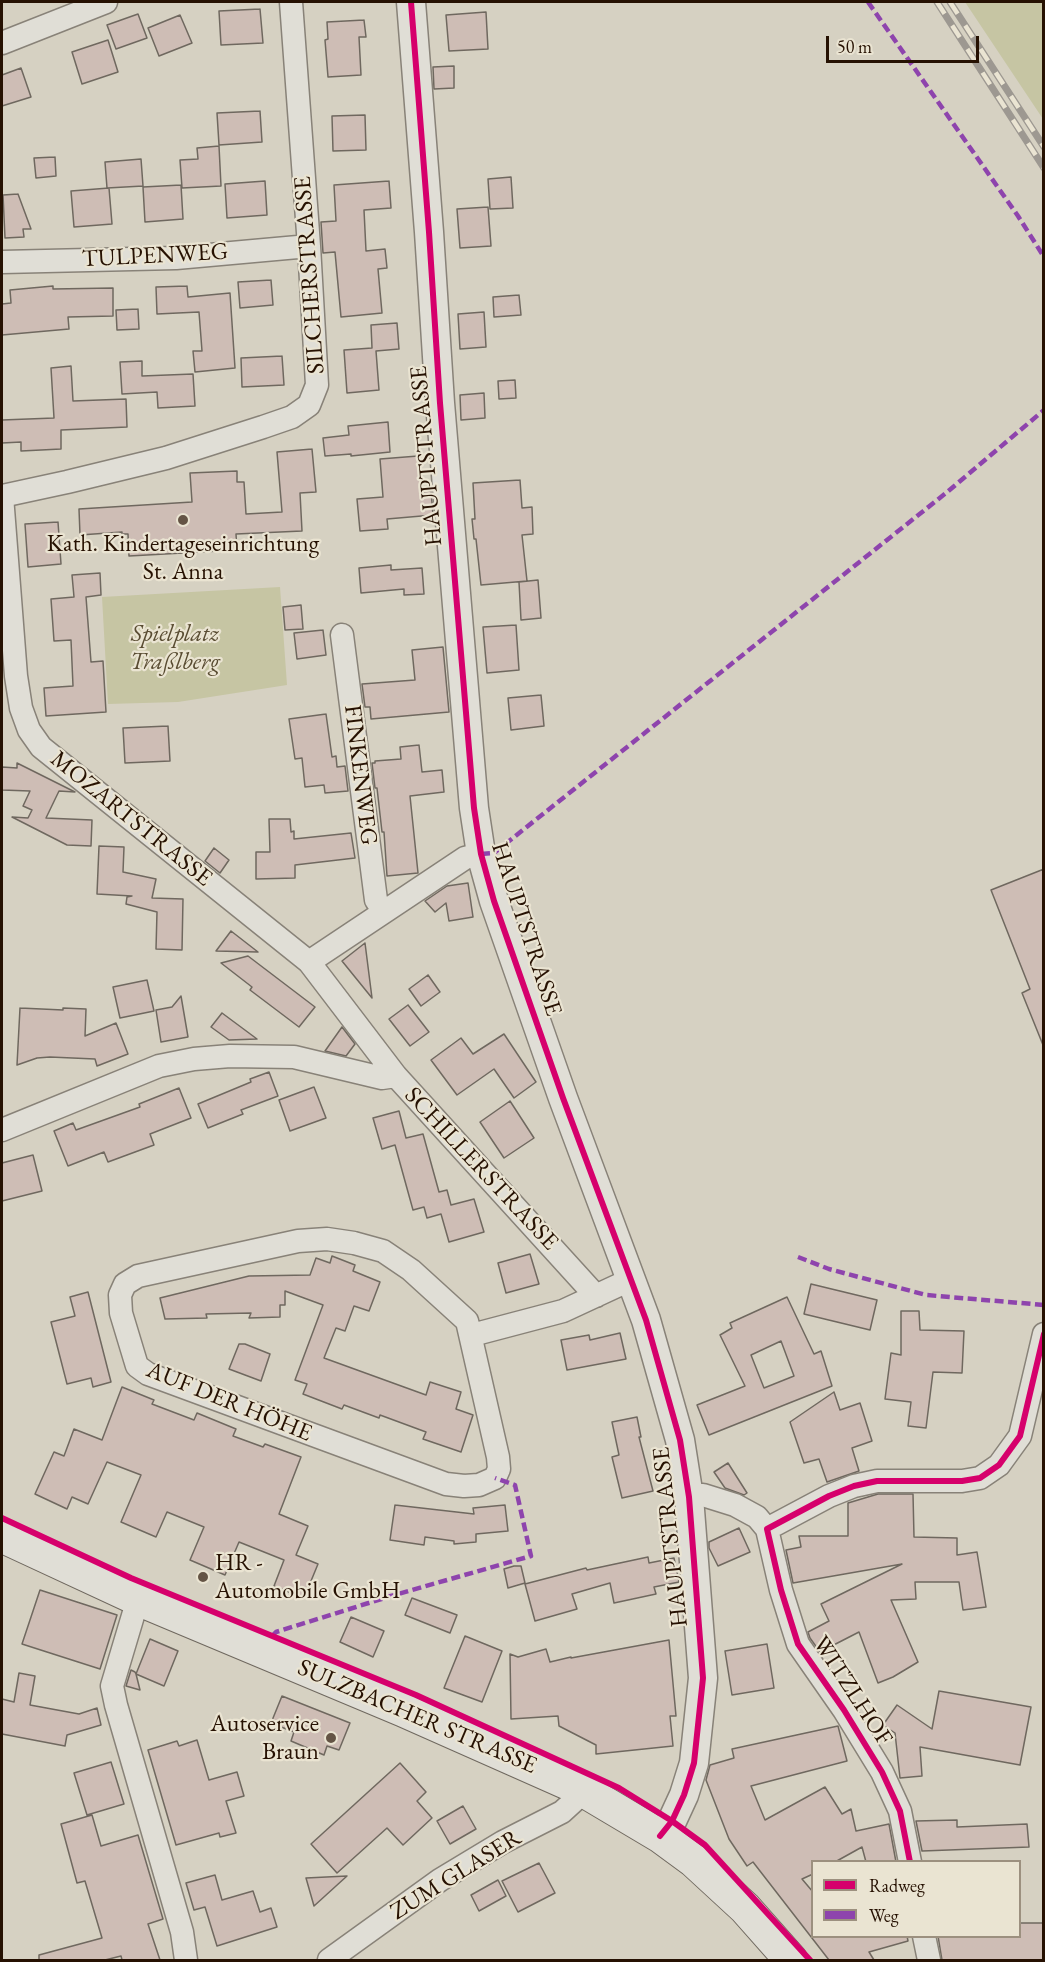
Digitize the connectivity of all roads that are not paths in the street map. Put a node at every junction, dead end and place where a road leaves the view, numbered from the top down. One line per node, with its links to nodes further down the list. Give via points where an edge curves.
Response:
1 (106, 2): 4 (street)
2 (291, 2): 5 (street, SILCHERSTRASSE)
3 (411, 2): 9 (street, HAUPTSTRASSE, via 440,403)
4 (2, 43)
5 (309, 246): 6 (street, TULPENWEG, via 176,258); 7 (street, SILCHERSTRASSE, via 317,385 309,405 292,417 165,458)
6 (2, 262)
7 (2, 496): 11 (street, MOZARTSTRASSE, via 16,676 29,730 41,747)
8 (342, 635): 10 (street, FINKENWEG, via 376,900)
9 (481, 854): 10 (street, via 465,858); 14 (street, HAUPTSTRASSE, via 563,1098)
10 (384, 912): 11 (street)
11 (309, 962): 12 (street, MOZARTSTRASSE)
12 (396, 1076): 13 (street, SCHILLERSTRASSE, via 382,1078 294,1057 194,1059 150,1070); 15 (street, SCHILLERSTRASSE)
13 (2, 1130)
14 (632, 1279): 15 (street); 18 (street, HAUPTSTRASSE, via 681,1440)
15 (597, 1296): 17 (street, via 564,1311)
16 (1044, 1334): 19 (street, via 1020,1436 999,1466 980,1478 962,1481 877,1481 854,1486)
17 (472, 1335): 17 (street, AUF DER HÖHE, via 467,1321 411,1270 382,1251 327,1239 298,1240 138,1276 125,1284 120,1295 120,1313 132,1355 147,1374 446,1484 464,1486 495,1478 499,1469)
18 (689, 1497): 19 (street, via 703,1495 735,1505 757,1517); 23 (street, HAUPTSTRASSE, via 702,1677 694,1763 672,1821)
19 (767, 1529): 24 (street, WITZLHOF, via 798,1644 882,1773 900,1811)
20 (2, 1536): 21 (main road, SULZBACHER STRASSE)
21 (138, 1599): 22 (main road, SULZBACHER STRASSE); 26 (street, via 112,1686 182,1932)
22 (581, 1789): 23 (main road, SULZBACHER STRASSE); 27 (street, ZUM GLASER, via 562,1812 440,1880)
23 (660, 1836): 28 (main road, SULZBACHER STRASSE, via 745,1908)
24 (910, 1860)
25 (924, 1938): 29 (street)
26 (186, 1960)
27 (329, 1960)
28 (791, 1960)
29 (929, 1960)

